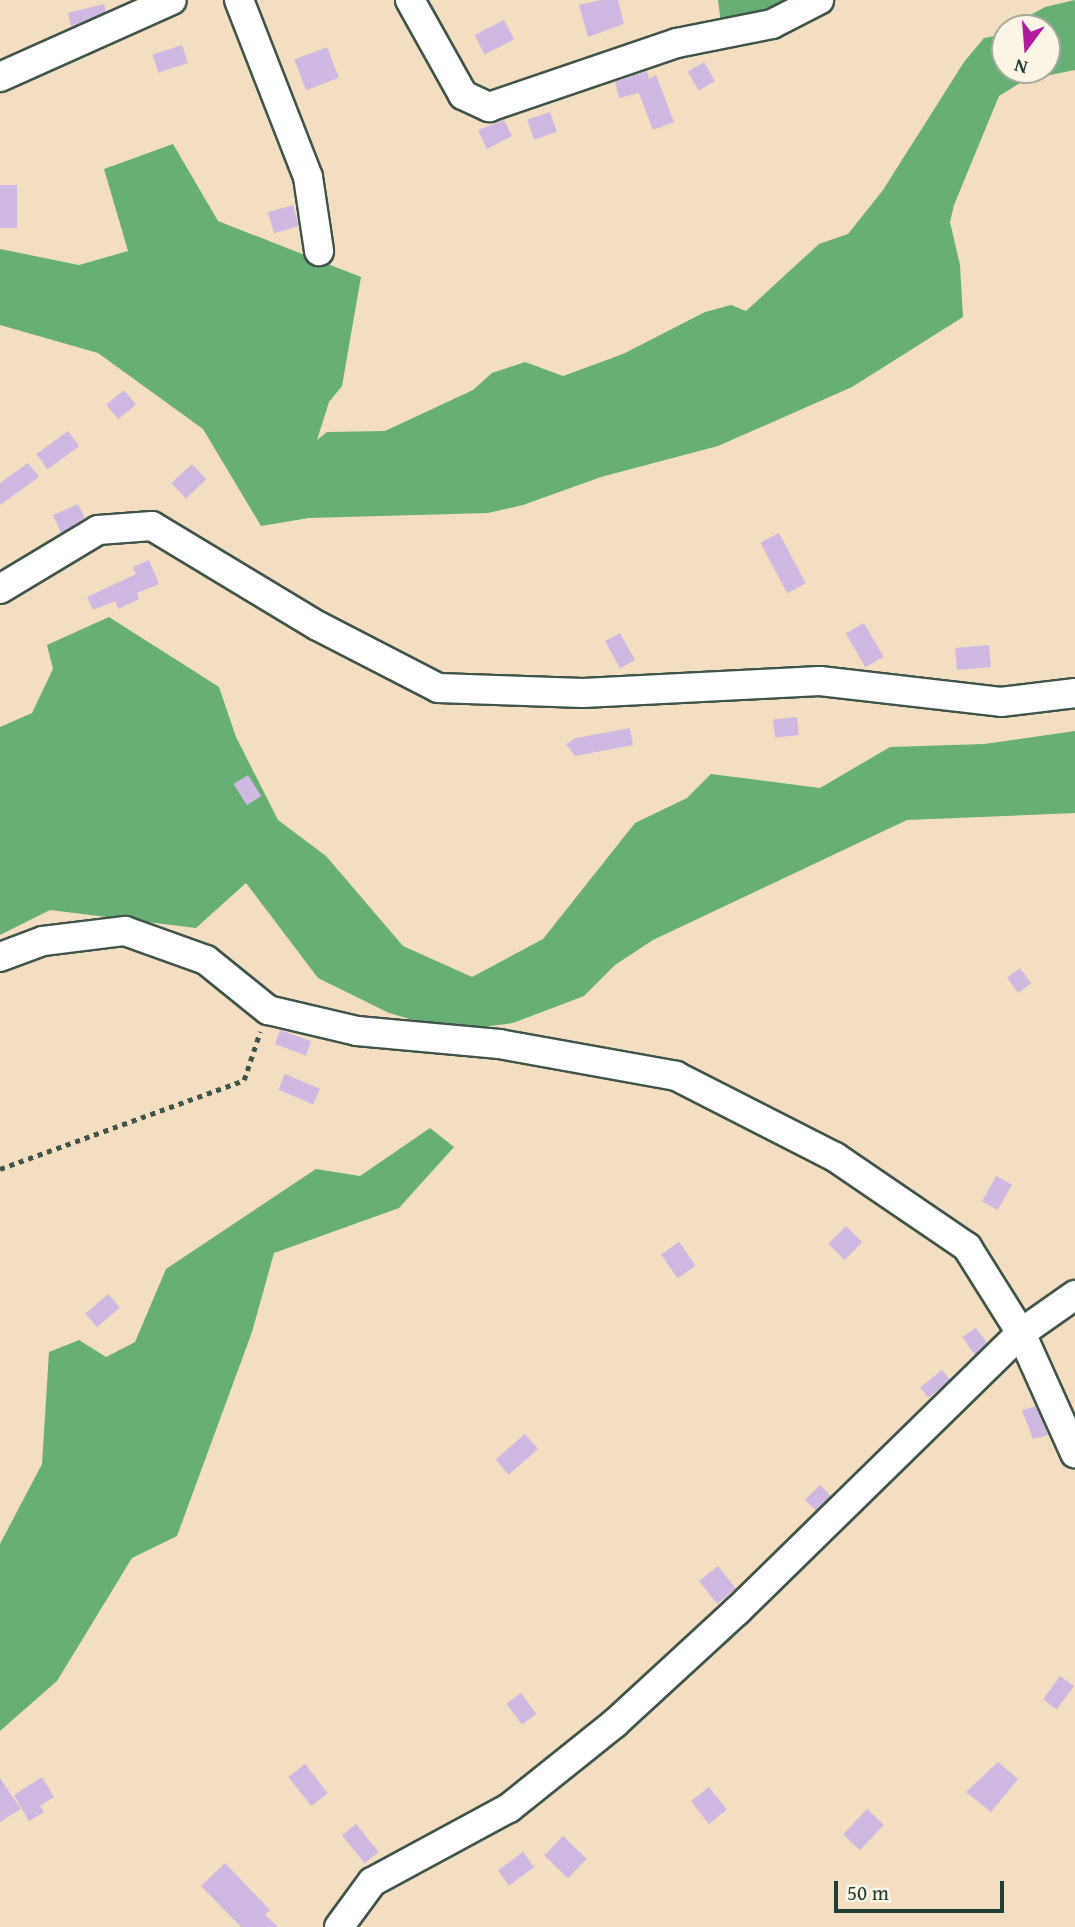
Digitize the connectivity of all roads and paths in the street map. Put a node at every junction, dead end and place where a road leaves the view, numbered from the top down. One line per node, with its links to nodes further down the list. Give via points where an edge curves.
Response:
1 (172, 0): 5 (street)
2 (239, 0): 6 (street, via 308,177)
3 (410, 0): 4 (street, via 463,95 489,107 677,43 772,24)
4 (819, 0)
5 (0, 77)
6 (319, 251)
7 (0, 589): 8 (street, via 98,530 152,526 318,626 438,688 583,693 820,681 1001,702)
8 (1075, 693)
9 (0, 957): 10 (street, via 43,941 125,931 206,960)
10 (268, 1010): 11 (path, via 244,1080); 13 (street, via 357,1031 499,1044 676,1076 835,1157 967,1247)
11 (0, 1168)
12 (1075, 1295): 13 (street)
13 (1021, 1333): 14 (street); 15 (street, via 737,1611 615,1723 509,1808 372,1882)
14 (1075, 1453)
15 (339, 1927)

